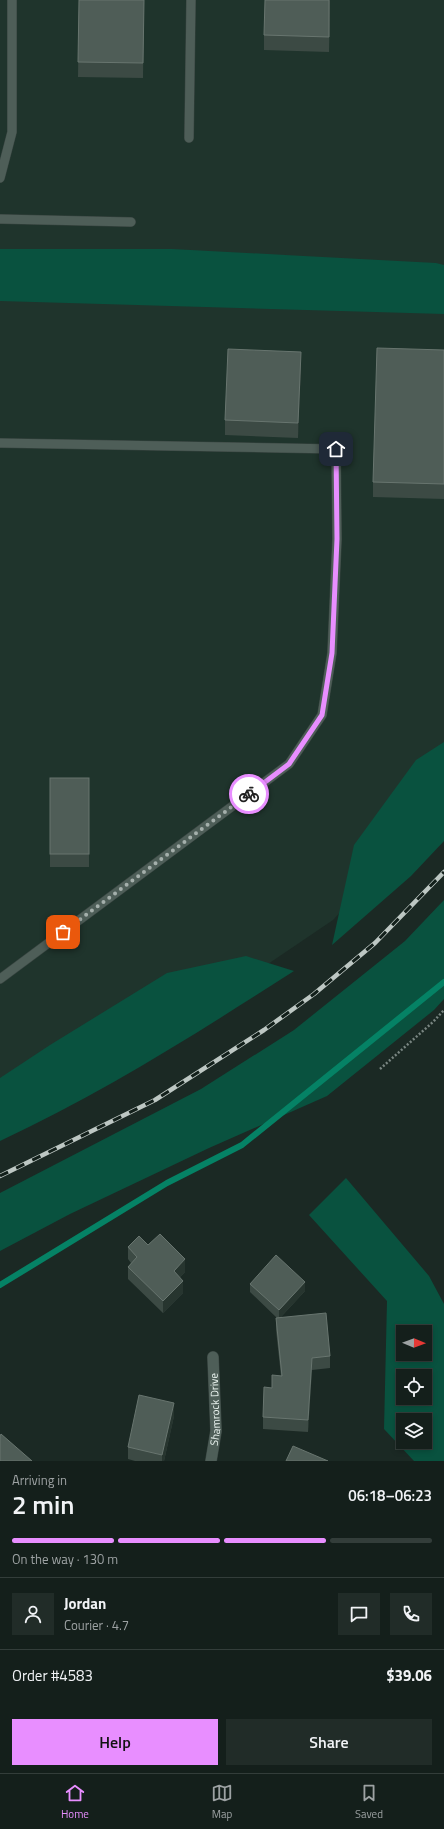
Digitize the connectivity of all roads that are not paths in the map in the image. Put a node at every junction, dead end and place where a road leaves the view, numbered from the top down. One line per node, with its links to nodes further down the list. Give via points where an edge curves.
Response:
1 (12, 0): 4 (lane, via 12,132)
2 (191, 0): 3 (lane)
3 (189, 138)
4 (0, 178)
5 (0, 219): 6 (lane)
6 (132, 222)
7 (0, 443): 8 (lane, via 336,449 337,539 332,653 322,715 289,764)
8 (0, 979)
9 (213, 1357): 10 (street, Shamrock Drive, via 216,1431)
10 (211, 1461)

